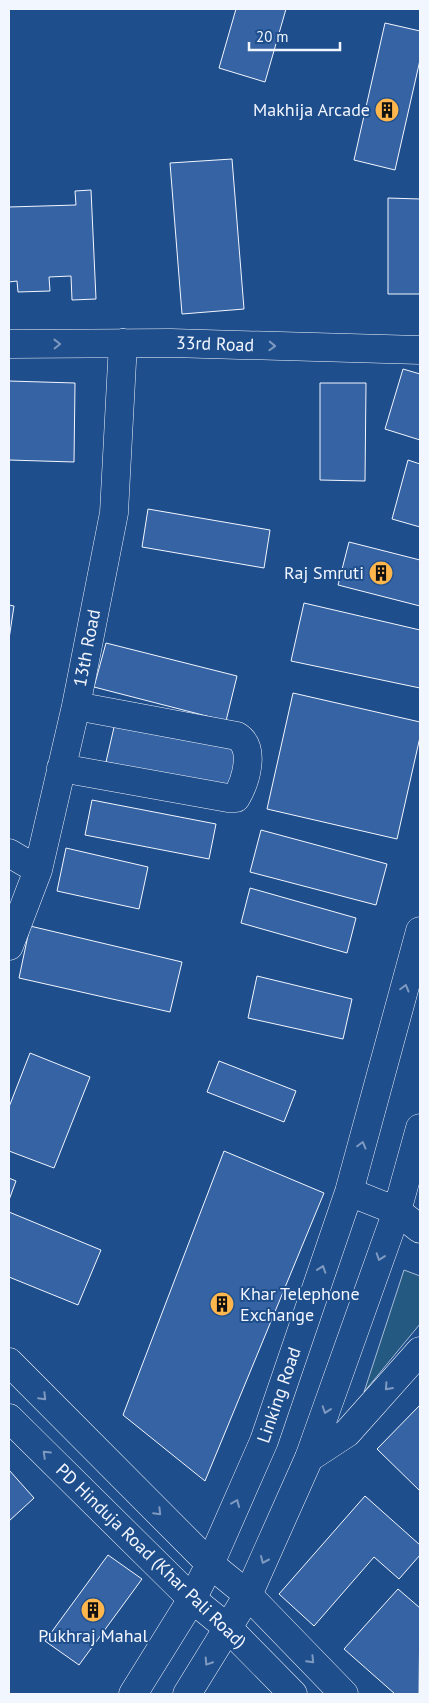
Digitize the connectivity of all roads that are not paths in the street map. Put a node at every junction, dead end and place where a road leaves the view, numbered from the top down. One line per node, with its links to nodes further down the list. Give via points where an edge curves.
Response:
1 (123, 343): 2 (street, 33rd Road, one-way to 1); 3 (street, 33rd Road, one-way to 3); 4 (street, 13th Road, via 114,513)
2 (9, 344)
3 (420, 350)
4 (76, 706): 5 (street, 13th Road); 5 (street, via 237,736 245,741 249,752 241,789 236,798 228,798)
5 (61, 768): 7 (street, 13th Road)
6 (9, 853): 7 (street)
7 (38, 870): 9 (street, 13th Road)
8 (420, 932): 11 (street, Linking Road, one-way to 8)
9 (9, 946)
10 (420, 1128): 12 (street)
11 (349, 1192): 12 (street); 18 (street, Linking Road, one-way to 11, via 264,1441)
12 (397, 1211): 13 (street); 17 (street, one-way to 17)
13 (420, 1229)
14 (420, 1351): 17 (street, one-way to 17, via 347,1433)
15 (9, 1362): 18 (street, one-way to 18)
16 (9, 1418): 20 (street, PD Hinduja Road (Khar Pali Road), one-way to 16)
17 (310, 1458): 19 (street, one-way to 19)
18 (210, 1564): 19 (street); 20 (street, Linking Road)
19 (248, 1595): 21 (street); 22 (street, one-way to 22)
20 (192, 1599): 21 (street, PD Hinduja Road (Khar Pali Road)); 23 (street, Linking Road)
21 (229, 1629): 24 (street, one-way to 24); 25 (street, PD Hinduja Road (Khar Pali Road))
22 (335, 1691)
23 (133, 1694)
24 (187, 1694)
25 (293, 1694)

